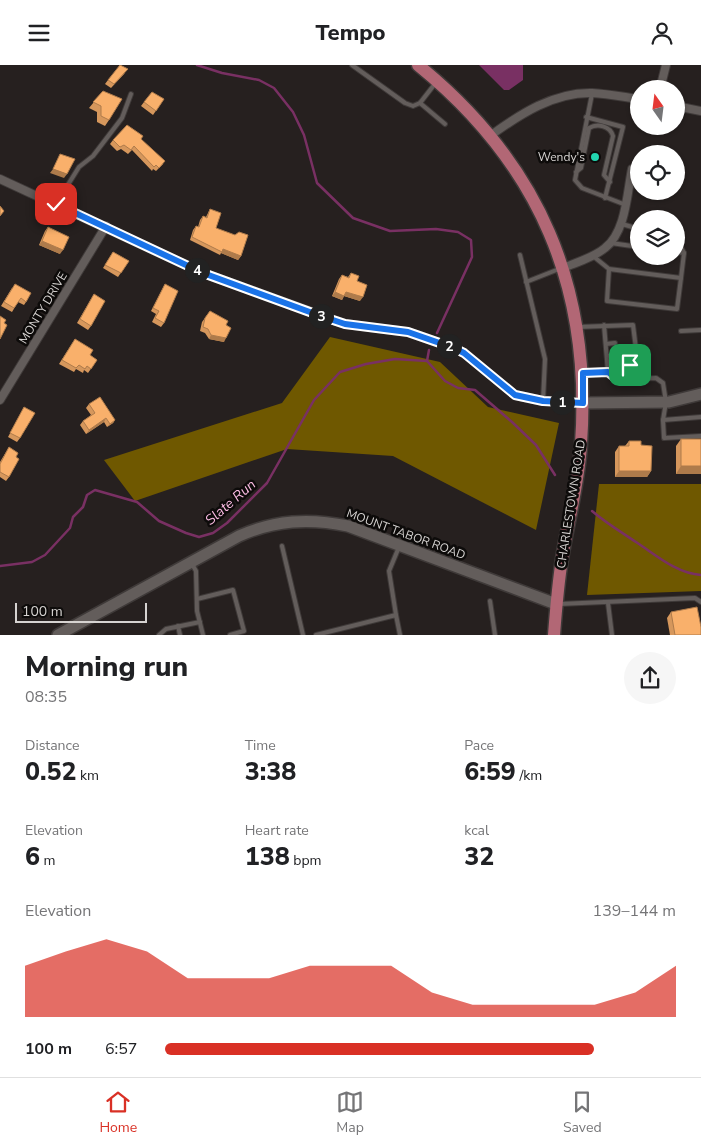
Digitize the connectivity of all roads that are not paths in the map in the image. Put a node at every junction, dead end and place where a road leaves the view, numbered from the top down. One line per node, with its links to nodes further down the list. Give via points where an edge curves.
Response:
1 (352, 65): 9 (lane, via 405,103 413,106)
2 (418, 65): 5 (main road, CHARLESTOWN ROAD)
3 (666, 65): 4 (street)
4 (662, 80)
5 (437, 81): 9 (lane); 14 (main road, CHARLESTOWN ROAD)
6 (593, 93): 8 (street); 12 (lane); 14 (street, via 566,96 537,105)
7 (131, 95): 20 (lane, via 122,118 92,156 79,167)
8 (630, 98)
9 (420, 103): 13 (lane)
10 (685, 108): 11 (street)
11 (701, 111)
12 (586, 117): 15 (lane); 18 (lane, via 623,127)
13 (445, 124)
14 (490, 136): 30 (main road, CHARLESTOWN ROAD, via 534,201)
15 (575, 172): 18 (lane, via 580,167 589,128 606,127 613,136 604,175); 19 (lane, via 575,180 582,188)
16 (0, 179): 20 (street)
17 (630, 181): 21 (street)
18 (610, 182): 19 (lane)
19 (605, 198): 21 (lane)
20 (56, 204): 23 (street)
21 (626, 205): 22 (street)
22 (620, 224): 24 (lane); 25 (street)
23 (106, 227): 54 (street, MONTY DRIVE); 55 (street, via 203,273 318,315 345,324 408,332 454,348 515,395)
24 (630, 227)
25 (610, 243): 26 (lane); 28 (street)
26 (630, 246)
27 (520, 255): 33 (lane)
28 (593, 256): 30 (street); 31 (lane)
29 (683, 265): 32 (lane)
30 (563, 268): 33 (lane); 35 (main road, CHARLESTOWN ROAD)
31 (609, 269): 32 (lane); 32 (lane, via 607,301 677,309)
32 (681, 278)
33 (526, 282): 55 (lane, via 544,359)
34 (604, 325): 35 (lane); 39 (lane, via 633,325); 41 (lane)
35 (577, 327): 51 (main road, CHARLESTOWN ROAD)
36 (701, 330): 37 (lane)
37 (681, 331)
38 (628, 342): 39 (lane)
39 (635, 342): 42 (lane)
40 (614, 343): 41 (lane)
41 (606, 344): 44 (lane)
42 (636, 349)
43 (616, 355): 44 (lane)
44 (607, 356): 49 (lane)
45 (637, 357): 47 (lane)
46 (630, 365): 47 (lane)
47 (638, 365): 52 (lane)
48 (617, 366): 49 (lane)
49 (608, 367): 50 (lane)
50 (608, 372): 51 (lane); 52 (lane, via 618,380)
51 (583, 373): 57 (main road, CHARLESTOWN ROAD)
52 (640, 379): 56 (lane, via 656,378 663,383)
53 (701, 394): 56 (street)
54 (0, 400)
55 (543, 401): 57 (street)
56 (666, 402): 57 (street); 59 (lane)
57 (583, 403): 68 (main road, CHARLESTOWN ROAD, via 578,468)
58 (701, 417): 59 (lane)
59 (663, 420): 60 (lane, via 664,437)
60 (701, 436)
61 (400, 544): 63 (street, MOUNT TABOR ROAD, via 338,524 292,521 256,529); 68 (street, MOUNT TABOR ROAD); 69 (lane, via 389,571)
62 (282, 546): 78 (lane)
63 (191, 561): 64 (lane, via 196,571); 73 (street, MOUNT TABOR ROAD)
64 (197, 599): 70 (lane); 72 (lane, via 233,590)
65 (490, 601): 81 (lane)
66 (701, 602): 67 (lane, via 695,598)
67 (608, 603): 68 (lane); 83 (lane)
68 (556, 604): 82 (main road, CHARLESTOWN ROAD)
69 (396, 615): 79 (lane); 80 (lane)
70 (200, 622): 71 (lane); 76 (lane)
71 (178, 626): 74 (lane); 75 (lane)
72 (245, 633): 77 (lane)
73 (58, 635)
74 (159, 635)
75 (180, 635)
76 (203, 635)
77 (230, 635)
78 (303, 635)
79 (316, 635)
80 (400, 635)
81 (495, 635)
82 (554, 635)
83 (612, 635)

